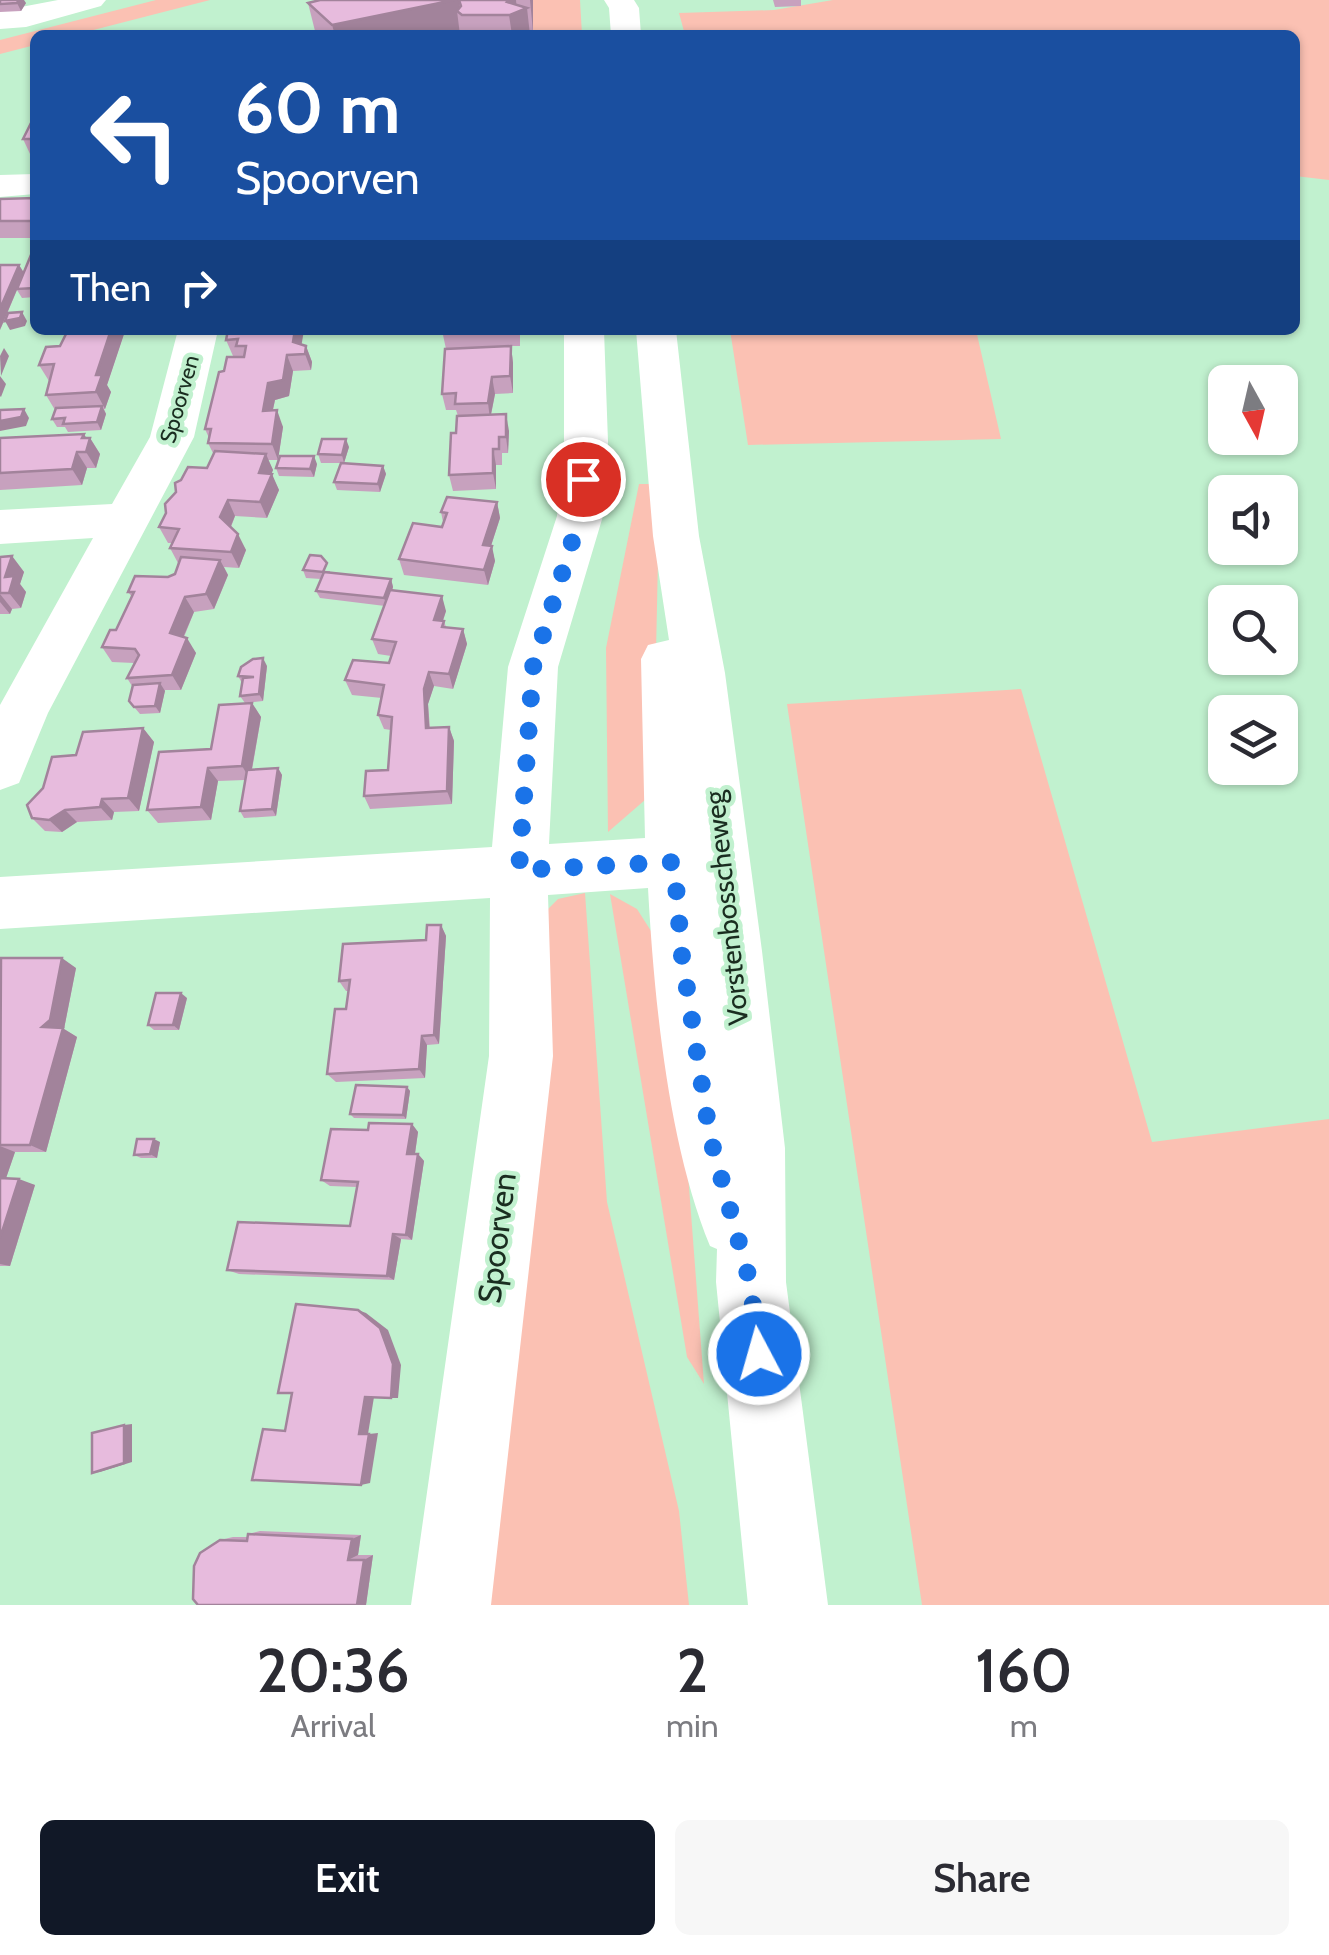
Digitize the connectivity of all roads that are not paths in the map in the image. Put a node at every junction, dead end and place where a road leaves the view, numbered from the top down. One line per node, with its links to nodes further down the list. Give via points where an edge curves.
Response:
1 (90, 0): 2 (street)
2 (0, 20)
3 (30, 184): 4 (street)
4 (0, 186)
5 (197, 335): 8 (street, Spoorven, via 172,436)
6 (584, 335): 12 (street, Spoorven, via 580,516 533,667)
7 (656, 335): 11 (street, Vorstenbosscheweg, via 676,536 666,671)
8 (128, 520): 9 (street); 10 (street, Spoorven, via 23,711)
9 (0, 527)
10 (0, 767)
11 (697, 860): 12 (street); 15 (street, Vorstenbosscheweg, via 682,956 710,1137 750,1282)
12 (519, 870): 13 (street); 14 (street, Spoorven, via 520,1056)
13 (0, 902)
14 (451, 1605)
15 (788, 1605)

